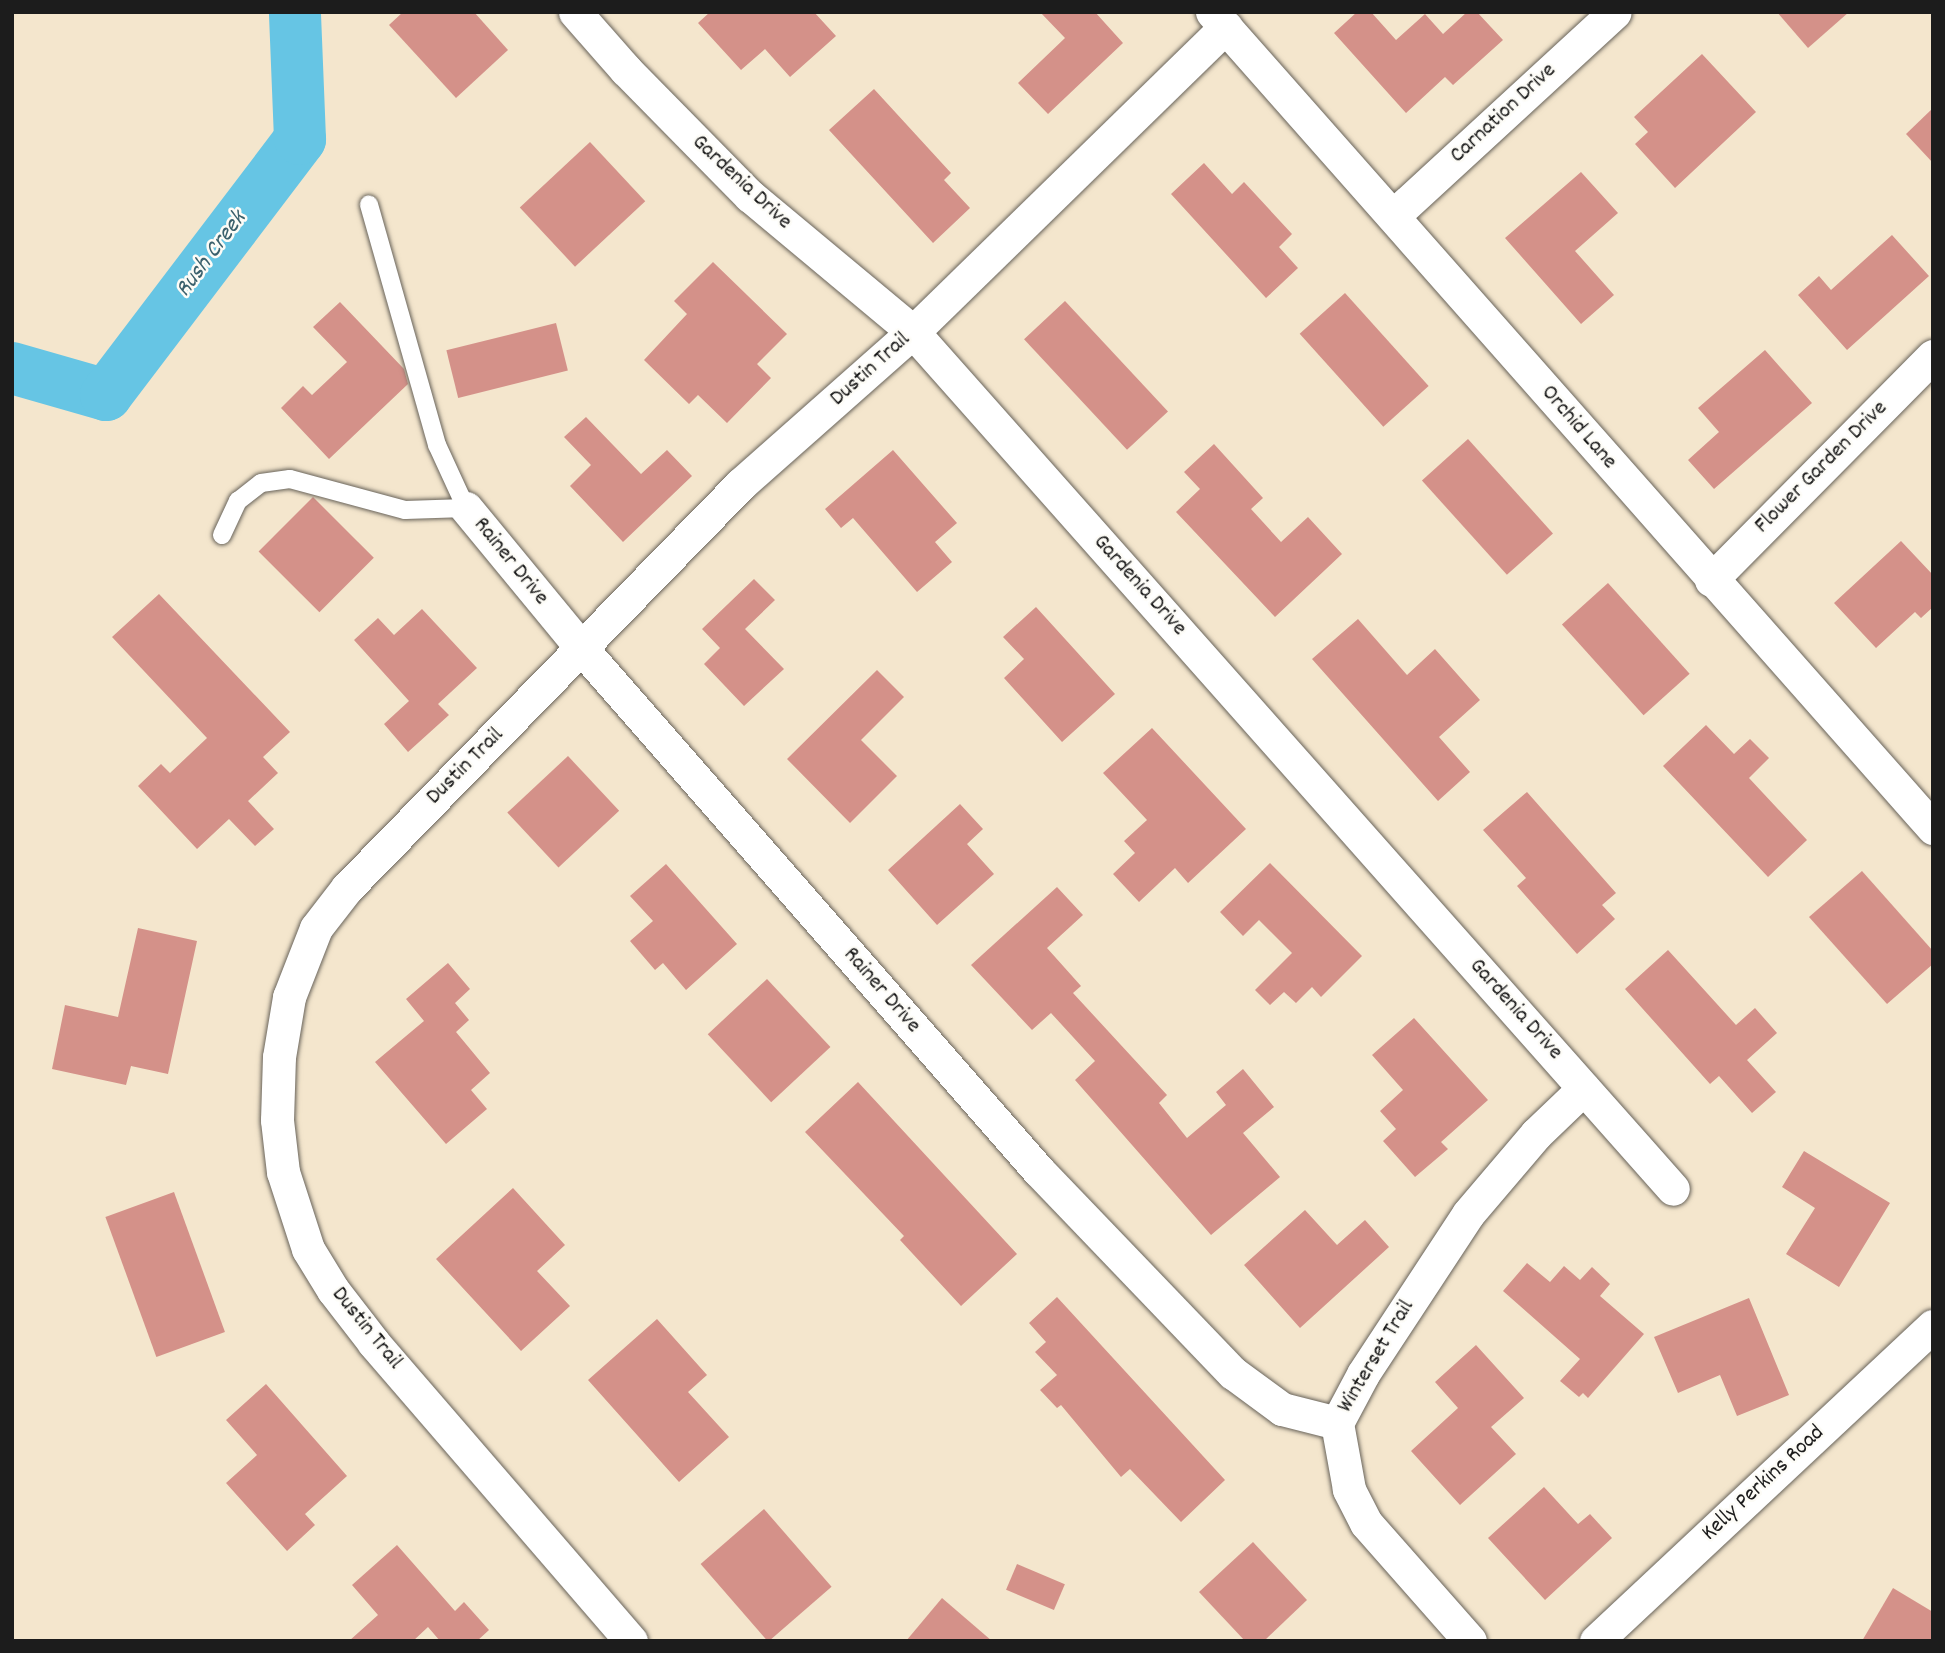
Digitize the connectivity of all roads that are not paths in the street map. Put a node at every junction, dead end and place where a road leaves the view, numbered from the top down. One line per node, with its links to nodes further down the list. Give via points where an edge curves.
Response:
1 (575, 12): 6 (street, Gardenia Drive, via 625,70 750,196)
2 (1615, 12): 5 (street, Carnation Drive)
3 (1219, 20): 5 (street, Orchid Lane); 6 (street, Dustin Trail)
4 (369, 204): 8 (lane, via 437,445)
5 (1393, 216): 10 (street, Orchid Lane)
6 (913, 332): 11 (street, Dustin Trail, via 741,484); 13 (street, Gardenia Drive)
7 (1933, 356): 10 (street, Flower Garden Drive)
8 (466, 508): 9 (lane, via 405,510 289,479 261,483 238,501); 11 (street, Rainer Drive)
9 (222, 536)
10 (1712, 580): 12 (street, Orchid Lane)
11 (583, 650): 16 (street, Rainer Drive, via 1039,1171 1233,1373 1282,1409); 17 (street, Dustin Trail, via 347,888 316,928 289,997 279,1057 277,1119 296,1219 332,1290)
12 (1933, 828)
13 (1584, 1088): 14 (street, Gardenia Drive); 16 (street, Winterset Trail, via 1528,1143 1468,1214 1363,1374)
14 (1673, 1189)
15 (1933, 1326): 19 (street, Kelly Perkins Road)
16 (1337, 1423): 18 (street, Winterset Trail, via 1349,1489 1366,1522)
17 (631, 1641)
18 (1470, 1641)
19 (1596, 1641)

